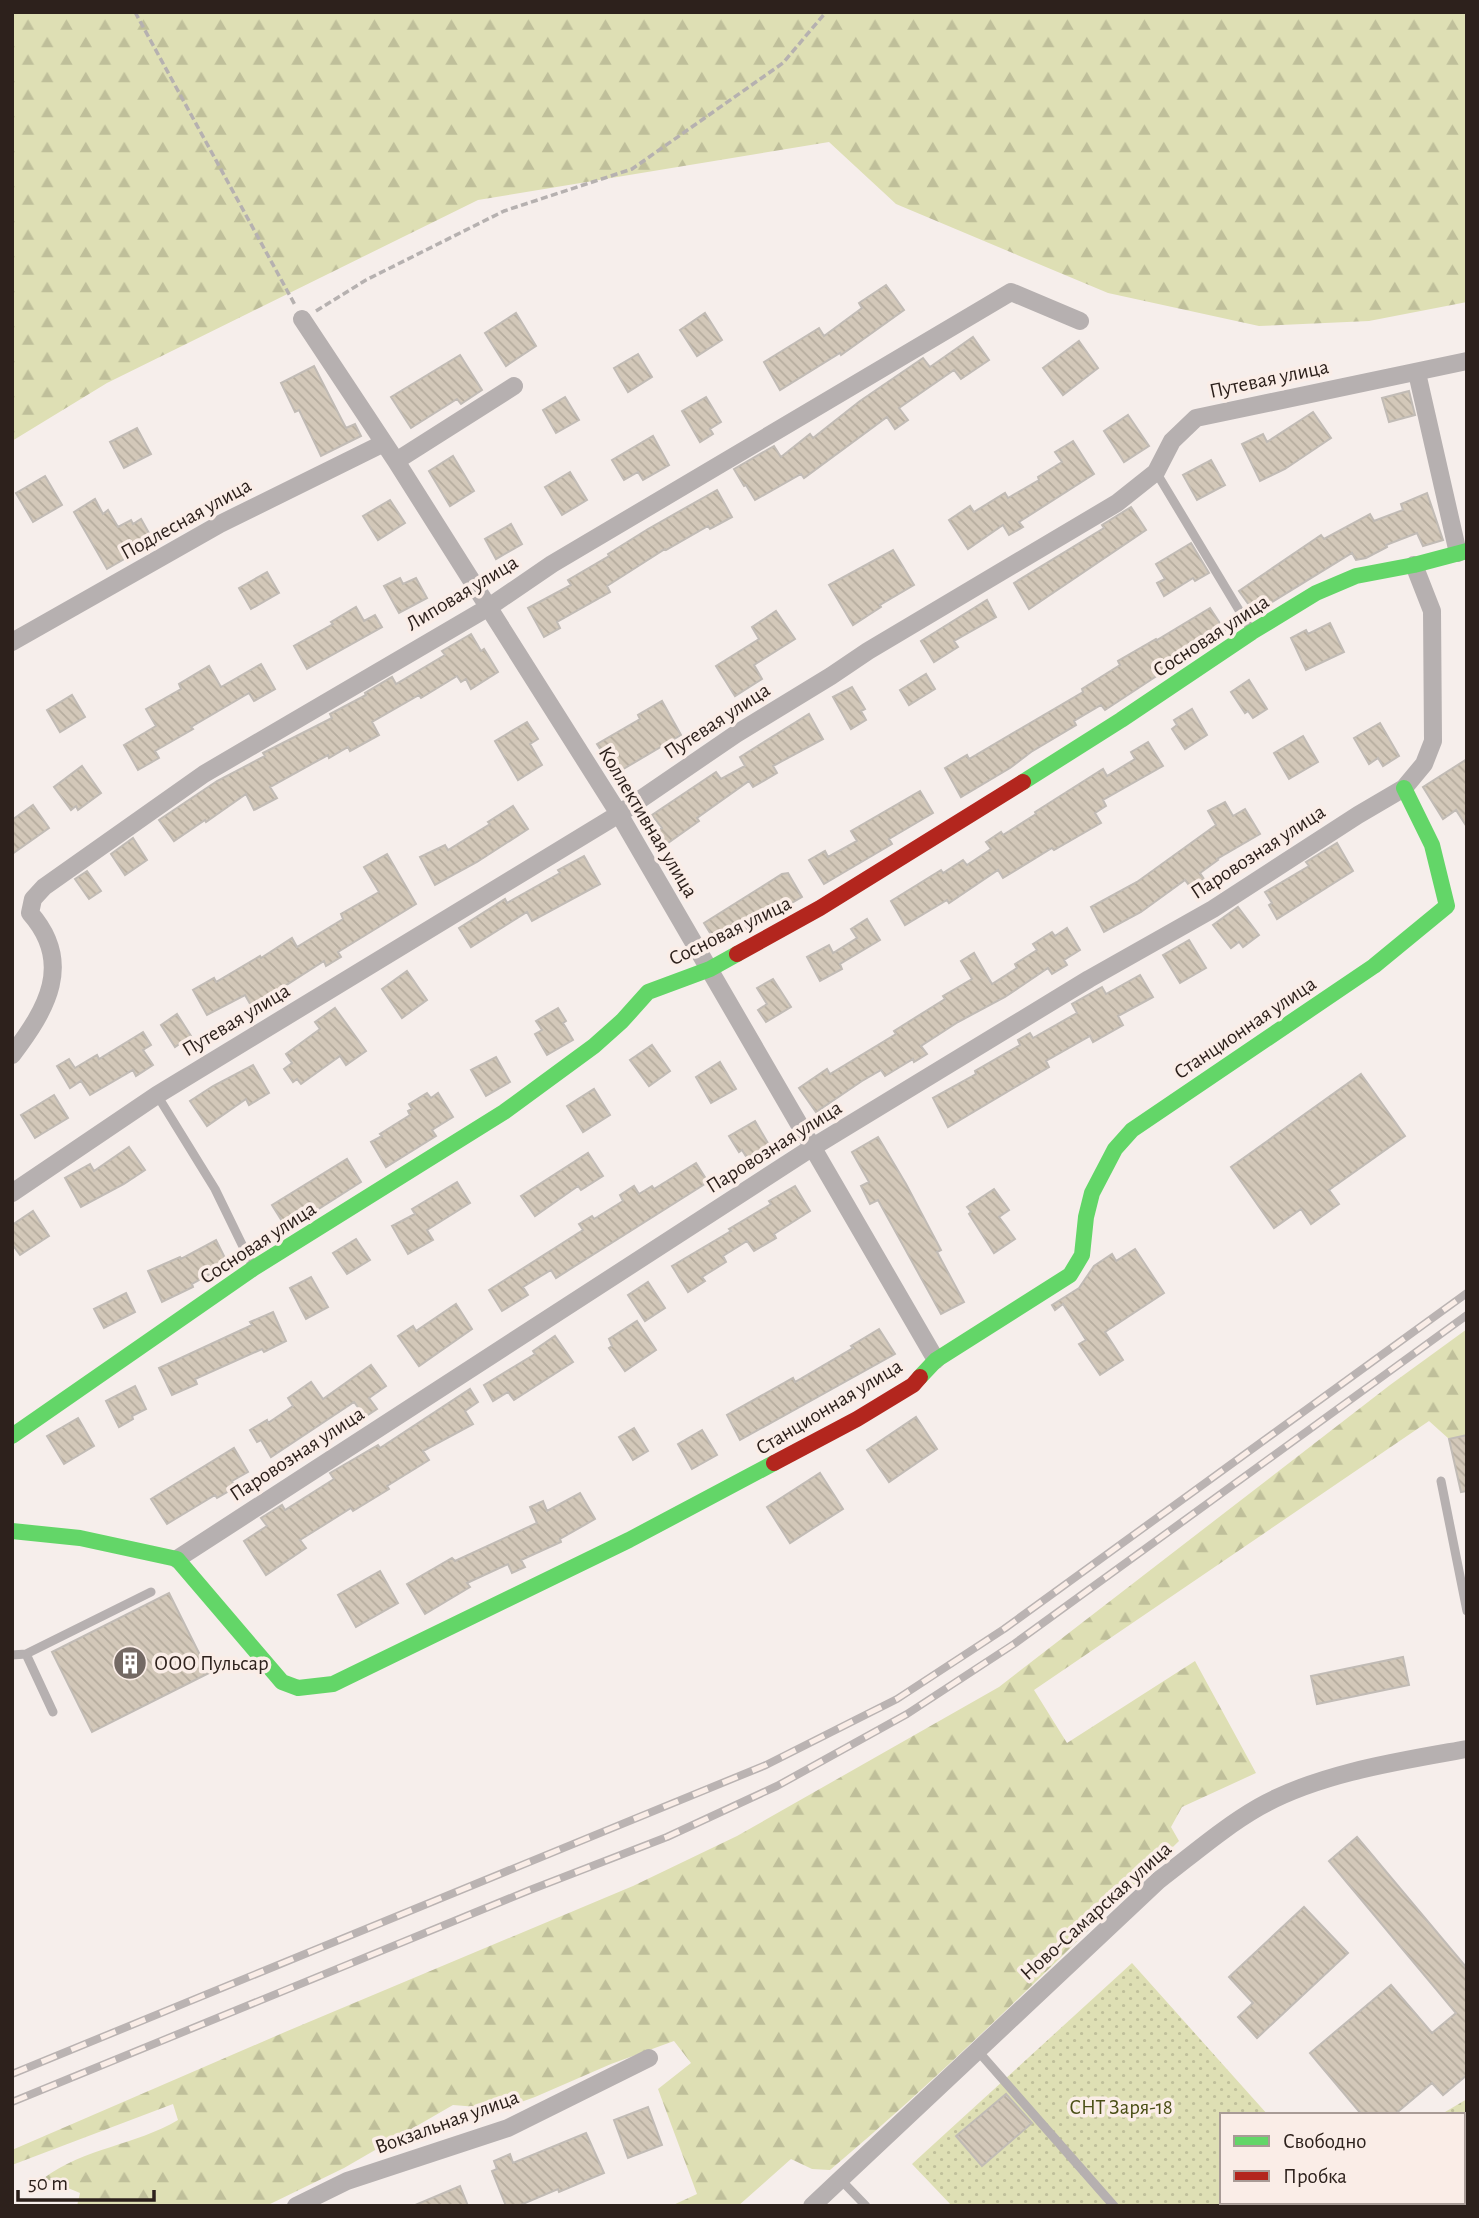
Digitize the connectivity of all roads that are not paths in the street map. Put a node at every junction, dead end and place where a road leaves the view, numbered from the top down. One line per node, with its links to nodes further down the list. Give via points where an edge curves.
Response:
1 (302, 319): 6 (street, Коллективная улица)
2 (1080, 321): 11 (street, Липовая улица, via 1011,292 552,564)
3 (1467, 360): 4 (street, Путевая улица)
4 (1417, 373): 8 (street, Путевая улица, via 1196,418 1172,441); 9 (street)
5 (514, 386): 7 (street)
6 (384, 443): 7 (street, Коллективная улица); 13 (street, Подлесная улица, via 220,524)
7 (396, 461): 11 (street, Коллективная улица)
8 (1156, 472): 12 (lane); 15 (street, Путевая улица, via 1117,503 868,651)
9 (1462, 552): 10 (street, Сосновая улица)
10 (1414, 565): 12 (street, Сосновая улица, via 1356,576 1316,593); 14 (street, via 1432,611 1433,741 1424,764)
11 (489, 607): 15 (street, Коллективная улица); 17 (street, Липовая улица, via 204,774 44,887 33,899 30,913 50,942 52,987)
12 (1252, 632): 16 (street, Сосновая улица, via 897,861)
13 (12, 642)
14 (1405, 788): 19 (street, Паровозная улица, via 1213,909); 22 (street, Станционная улица, via 1425,824 1447,906 1374,966 1132,1130 1115,1149 1092,1193 1082,1255 1070,1275)
15 (619, 814): 16 (street, Коллективная улица); 18 (street, Путевая улица)
16 (710, 969): 19 (street, Коллективная улица); 21 (street, Сосновая улица, via 648,992 594,1046 504,1112)
17 (12, 1055)
18 (157, 1095): 20 (street, Путевая улица); 21 (lane, via 215,1189)
19 (813, 1147): 22 (street, Коллективная улица); 26 (street, Паровозная улица)
20 (12, 1193)
21 (254, 1268): 23 (street, Сосновая улица)
22 (936, 1360): 26 (street, Станционная улица, via 913,1385 740,1483 333,1684 298,1688 282,1682)
23 (12, 1436)
24 (1441, 1482): 28 (lane)
25 (12, 1531): 26 (street, via 80,1538)
26 (177, 1559)
27 (151, 1592): 29 (lane)
28 (1467, 1611)
29 (26, 1654): 30 (lane); 31 (lane)
30 (12, 1655)
31 (53, 1712)
32 (1467, 1749): 33 (street, Ново-Самарская улица, via 1326,1780 1259,1807 1159,1880)
33 (977, 2050): 35 (street, Ново-Самарская улица); 39 (lane)
34 (649, 2058): 36 (street, Вокзальная улица, via 508,2128 347,2181)
35 (840, 2179): 37 (street, Ново-Самарская улица); 38 (lane)
36 (296, 2206)
37 (812, 2206)
38 (866, 2206)
39 (1114, 2206)

